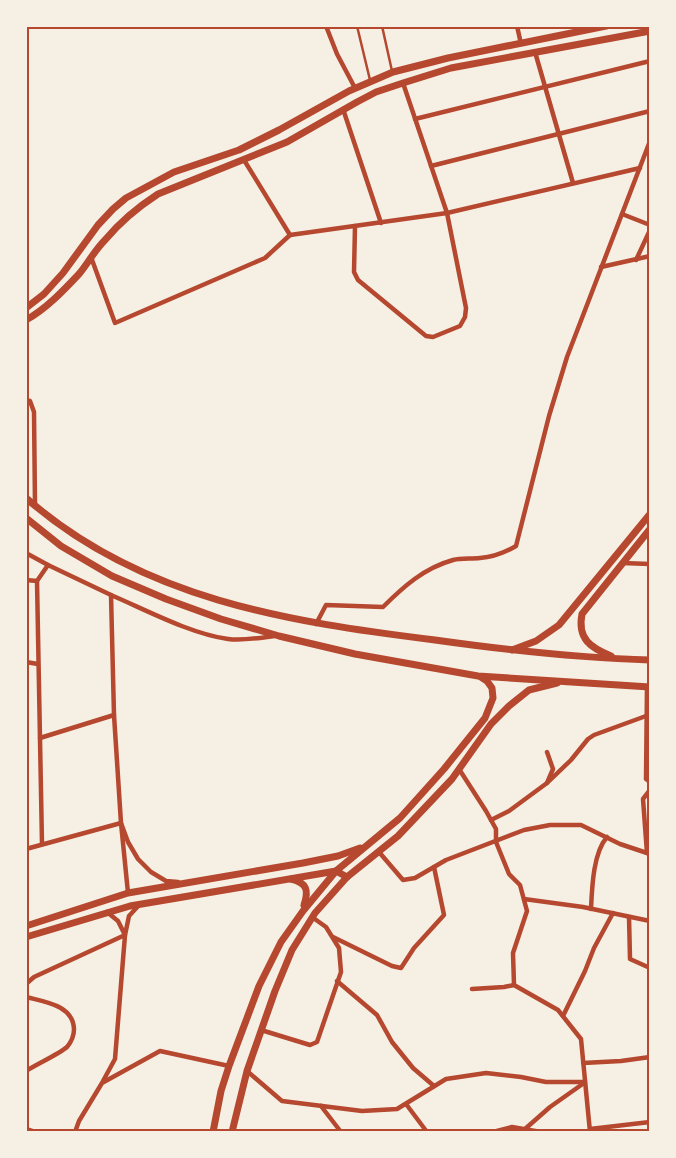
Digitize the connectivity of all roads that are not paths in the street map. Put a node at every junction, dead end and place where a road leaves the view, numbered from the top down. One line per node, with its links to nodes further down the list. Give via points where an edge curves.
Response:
1 (326, 26): 13 (street)
2 (357, 26): 11 (lane)
3 (382, 26): 10 (lane)
4 (517, 26): 7 (street)
5 (606, 26): 7 (main road)
6 (650, 31): 8 (main road)
7 (521, 44): 10 (main road)
8 (535, 52): 12 (main road, via 450,68); 14 (street)
9 (650, 61): 14 (street)
10 (393, 72): 11 (main road)
11 (370, 80): 13 (main road)
12 (403, 82): 15 (main road); 17 (street)
13 (354, 88): 35 (main road, via 239,150 174,172 126,198 98,225 44,294)
14 (545, 88): 17 (street); 18 (street)
15 (343, 109): 20 (main road, via 287,142); 26 (street)
16 (650, 111): 18 (street)
17 (415, 119): 21 (street)
18 (559, 134): 21 (street); 23 (street)
19 (650, 142): 22 (street)
20 (244, 160): 30 (street); 32 (main road, via 175,186 139,206)
21 (431, 166): 24 (street)
22 (640, 168): 23 (street); 25 (street)
23 (574, 184): 24 (street)
24 (447, 213): 26 (street); 28 (street, via 466,308 460,326 433,337 426,336 358,280 354,272)
25 (622, 214): 27 (street); 34 (street)
26 (381, 223): 28 (street)
27 (650, 225)
28 (355, 226): 30 (street)
29 (650, 230): 33 (street)
30 (290, 236): 32 (street, via 265,258 115,323)
31 (650, 256): 33 (street)
32 (91, 257): 36 (main road, via 54,298)
33 (636, 260): 34 (street)
34 (601, 267): 50 (street, via 549,416 516,546 504,553 454,559 436,566 415,577 383,607 326,605)
35 (26, 308)
36 (26, 320)
37 (26, 400): 39 (street, via 30,401 34,412)
38 (26, 498): 39 (main road)
39 (35, 505): 50 (main road, via 109,556 145,573 245,609)
40 (650, 514): 52 (main road, via 559,625 536,641)
41 (26, 518): 51 (main road, via 61,546 112,576 221,619)
42 (650, 529): 44 (main road)
43 (26, 553): 46 (street)
44 (622, 563): 45 (street); 53 (main road, via 582,614 580,626 593,648)
45 (650, 564)
46 (48, 565): 48 (street); 49 (street)
47 (26, 580): 48 (street)
48 (37, 581): 56 (street)
49 (112, 595): 51 (street, via 203,633 228,639); 60 (street)
50 (316, 624): 52 (main road)
51 (279, 636): 57 (main road, via 355,654)
52 (510, 651): 53 (main road)
53 (619, 659): 54 (main road)
54 (650, 660)
55 (26, 662): 56 (street)
56 (38, 664): 62 (street)
57 (478, 676): 58 (main road); 73 (main road, via 492,688 493,698 484,718 400,818)
58 (571, 681): 59 (main road); 64 (main road, via 530,690 509,706 491,724)
59 (648, 686): 61 (street)
60 (114, 715): 62 (street); 69 (street)
61 (646, 716): 65 (street, via 646,779); 66 (street, via 588,739)
62 (40, 738): 72 (street)
63 (547, 752): 66 (street, via 553,769)
64 (459, 769): 68 (street); 75 (main road, via 398,836)
65 (650, 782)
66 (547, 784): 68 (street)
67 (650, 790): 76 (street, via 643,799)
68 (491, 820): 71 (street, via 496,830)
69 (121, 823): 72 (street); 81 (street, via 138,859 151,872 166,881); 82 (street)
70 (607, 837): 71 (street, via 581,825 550,825 524,830); 76 (street); 85 (street, via 596,862)
71 (496, 842): 77 (street); 83 (street)
72 (42, 844): 74 (street)
73 (365, 846): 78 (main road); 81 (main road, via 338,856)
74 (26, 849)
75 (379, 852): 77 (street, via 403,880 415,878); 79 (main road)
76 (648, 854)
77 (434, 867): 94 (street, via 444,916 414,948 401,968)
78 (336, 871): 79 (main road); 80 (main road); 86 (main road)
79 (348, 877): 90 (main road)
80 (285, 878): 84 (main road); 86 (main road, via 300,881 305,886 308,896)
81 (186, 883): 82 (main road)
82 (128, 893): 92 (main road)
83 (524, 899): 85 (street); 99 (street, via 527,911 513,953)
84 (140, 904): 87 (main road); 93 (street, via 129,916)
85 (591, 908): 88 (street)
86 (303, 911): 106 (main road, via 259,986)
87 (107, 912): 93 (street, via 118,921); 95 (main road)
88 (613, 913): 89 (street); 102 (street)
89 (629, 917): 91 (street); 96 (street, via 630,959)
90 (312, 918): 94 (street); 103 (main road, via 292,950)
91 (650, 921)
92 (26, 926)
93 (125, 935): 98 (street, via 34,977); 110 (street, via 114,1059)
94 (332, 936): 97 (street, via 339,948 341,972)
95 (26, 937)
96 (650, 968)
97 (337, 981): 103 (street, via 317,1042 310,1045); 111 (street, via 376,1015 413,1068)
98 (26, 984)
99 (514, 985): 100 (street); 102 (street, via 558,1010)
100 (472, 989)
101 (26, 997): 107 (street, via 67,1011 74,1022 74,1036 66,1047)
102 (562, 1016): 105 (street, via 581,1039)
103 (261, 1030): 108 (main road)
104 (650, 1057): 105 (street)
105 (584, 1063): 109 (street)
106 (228, 1066): 110 (street, via 160,1051); 122 (main road)
107 (26, 1070)
108 (247, 1071): 113 (street, via 282,1101); 123 (main road)
109 (585, 1082): 111 (street, via 546,1082 486,1073 446,1079); 116 (street); 117 (street)
110 (102, 1083): 119 (street)
111 (434, 1086): 112 (street)
112 (406, 1104): 113 (street, via 398,1110); 125 (street)
113 (321, 1106): 124 (street)
114 (650, 1122): 117 (street)
115 (26, 1129): 118 (street)
116 (525, 1129): 126 (street, via 512,1127); 127 (street)
117 (590, 1130)
118 (35, 1132)
119 (75, 1132)
120 (95, 1132): 121 (street)
121 (114, 1132)
122 (213, 1132)
123 (232, 1132)
124 (341, 1132)
125 (427, 1132)
126 (494, 1132)
127 (541, 1132)

